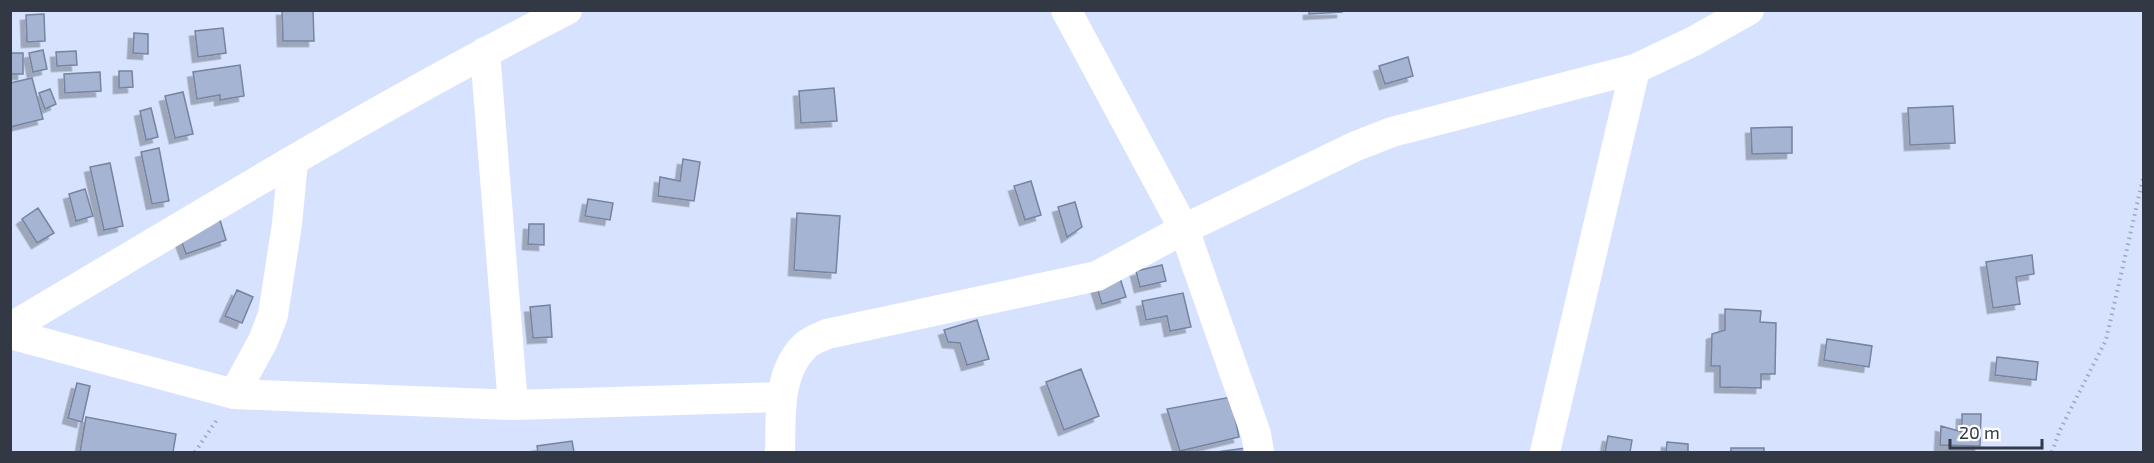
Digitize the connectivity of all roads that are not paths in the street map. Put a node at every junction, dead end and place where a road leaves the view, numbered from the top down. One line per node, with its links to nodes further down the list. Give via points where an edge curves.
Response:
1 (567, 10): 4 (street)
2 (1066, 10): 7 (street)
3 (1749, 10): 5 (street)
4 (485, 52): 6 (street); 12 (street)
5 (1635, 69): 7 (street, via 1392,132); 15 (street)
6 (293, 161): 8 (street); 10 (street, via 273,315)
7 (1184, 229): 11 (street, via 1085,280 827,334 806,345 792,365); 14 (street, via 1256,434)
8 (10, 328)
9 (10, 334): 10 (street)
10 (234, 394): 12 (street)
11 (781, 397): 12 (street); 13 (street)
12 (513, 405)
13 (780, 453)
14 (1259, 453)
15 (1545, 453)

